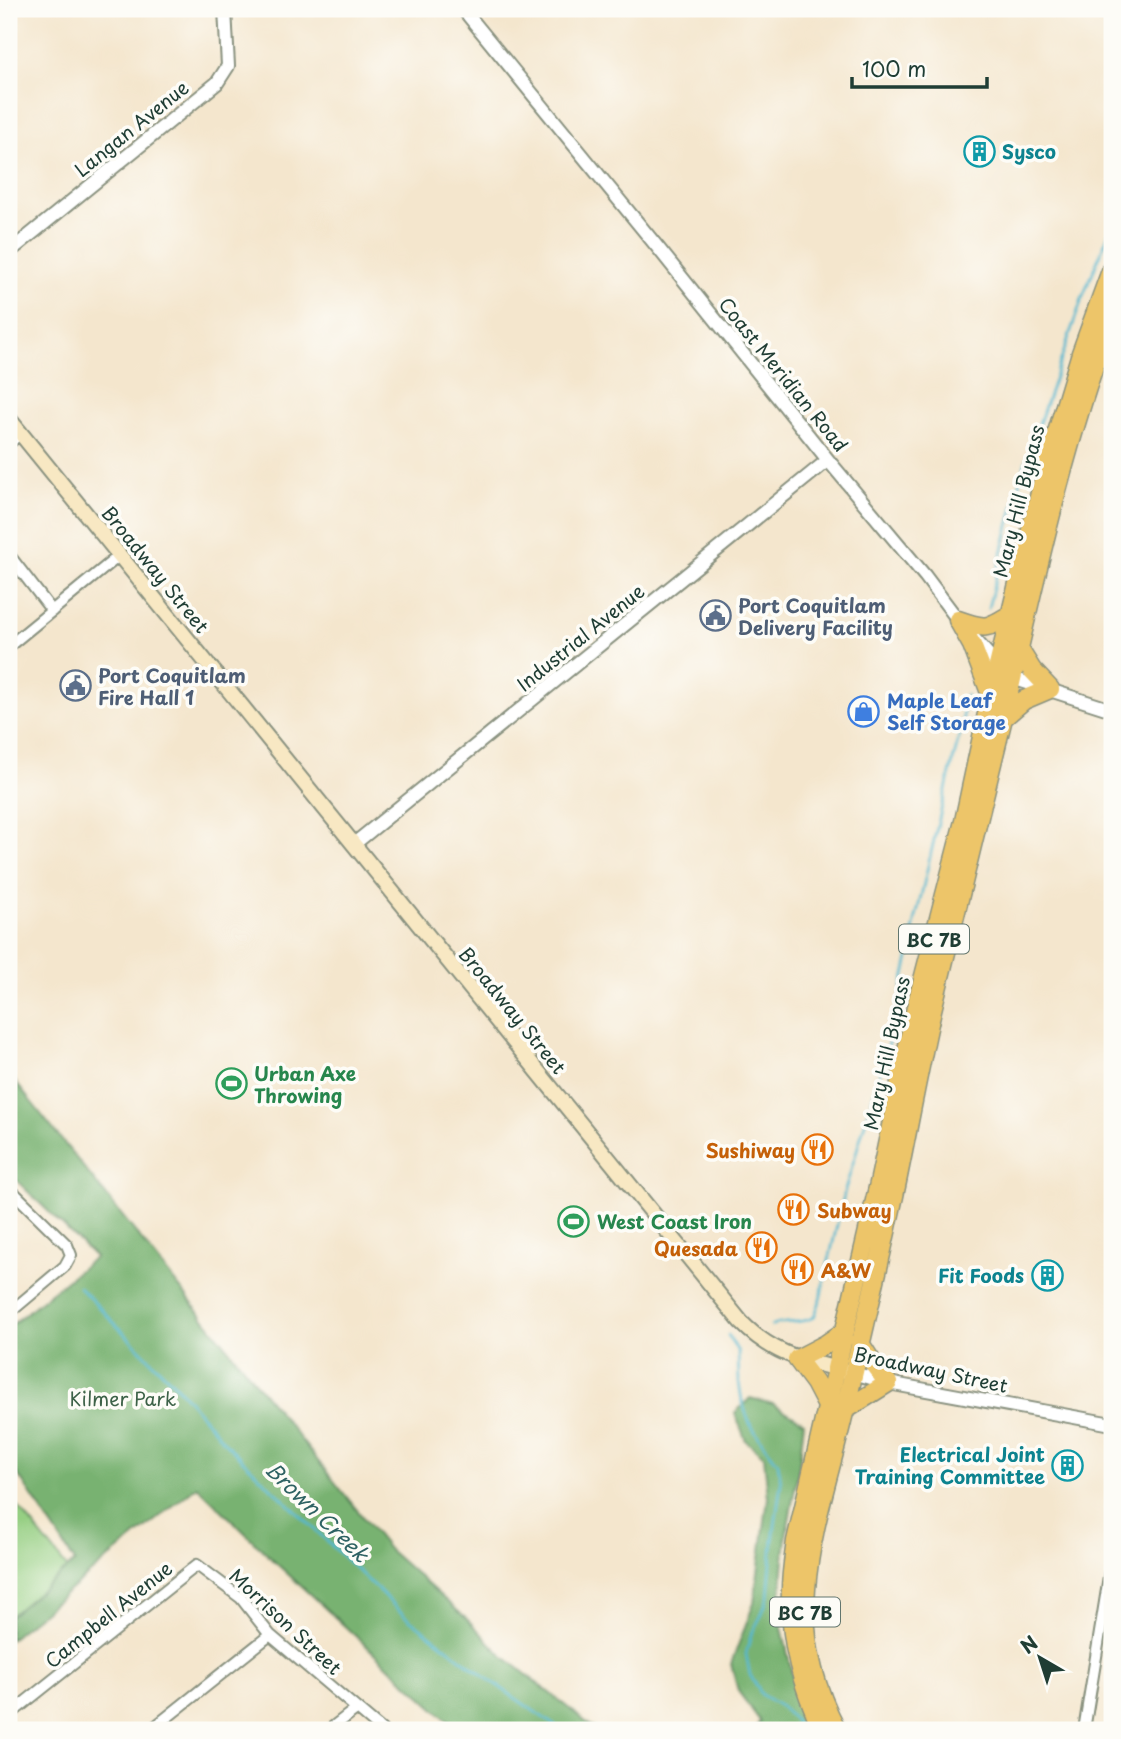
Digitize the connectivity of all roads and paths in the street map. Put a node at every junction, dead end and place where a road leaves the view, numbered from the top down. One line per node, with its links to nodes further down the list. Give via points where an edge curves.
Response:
1 (225, 9): 3 (street, Langan Avenue, via 228,66 217,82)
2 (463, 9): 9 (street, Coast Meridian Road)
3 (9, 252)
4 (1112, 268): 13 (highway, Mary Hill Bypass / BC 7B, via 1058,426)
5 (1112, 316): 16 (highway, Mary Hill Bypass / BC 7B, via 1071,438)
6 (9, 418): 7 (main road, Broadway Street)
7 (20, 433): 8 (street); 11 (main road, Broadway Street)
8 (9, 443)
9 (828, 460): 14 (street, Coast Meridian Road); 22 (street, Industrial Avenue)
10 (9, 555): 12 (street)
11 (120, 555): 12 (street); 22 (main road, Broadway Street)
12 (52, 611): 15 (street)
13 (1012, 614): 14 (highway, via 990,627); 17 (highway, Mary Hill Bypass / BC 7B)
14 (958, 620): 17 (street, Coast Meridian Road); 19 (highway)
15 (9, 646)
16 (1019, 649): 17 (highway, Mary Hill Bypass / BC 7B); 18 (highway)
17 (1005, 672): 18 (street); 19 (highway, Mary Hill Bypass / BC 7B); 21 (highway, Mary Hill Bypass / BC 7B)
18 (1050, 689): 20 (street); 21 (highway, via 1024,700)
19 (991, 695): 25 (highway, Mary Hill Bypass / BC 7B)
20 (1112, 709)
21 (1003, 718): 26 (highway, Mary Hill Bypass / BC 7B, via 932,1011)
22 (354, 844): 27 (main road, Broadway Street, via 741,1322 766,1344)
23 (9, 1188): 24 (street, via 71,1255 61,1270)
24 (9, 1313)
25 (845, 1331): 27 (highway); 28 (highway, Mary Hill Bypass / BC 7B)
26 (860, 1343): 29 (highway, Mary Hill Bypass / BC 7B); 30 (highway)
27 (797, 1359): 28 (main road, Broadway Street); 31 (highway)
28 (835, 1368): 29 (main road, Broadway Street); 31 (highway, Mary Hill Bypass / BC 7B)
29 (854, 1373): 30 (street, Broadway Street); 31 (highway, Mary Hill Bypass / BC 7B)
30 (888, 1384): 31 (highway); 32 (street, Broadway Street)
31 (836, 1408): 41 (highway, Mary Hill Bypass / BC 7B, via 796,1541 791,1590 795,1649); 42 (highway, Mary Hill Bypass / BC 7B, via 808,1563 805,1619 813,1667)
32 (1112, 1423)
33 (1112, 1559): 43 (street)
34 (197, 1565): 35 (street, Morrison Street, via 241,1598); 37 (street, Campbell Avenue)
35 (270, 1634): 36 (street, Morrison Street); 38 (street)
36 (356, 1709): 39 (street); 40 (street, Morrison Street)
37 (9, 1715)
38 (151, 1730)
39 (329, 1730)
40 (382, 1730)
41 (823, 1730)
42 (837, 1730)
43 (1084, 1730)

